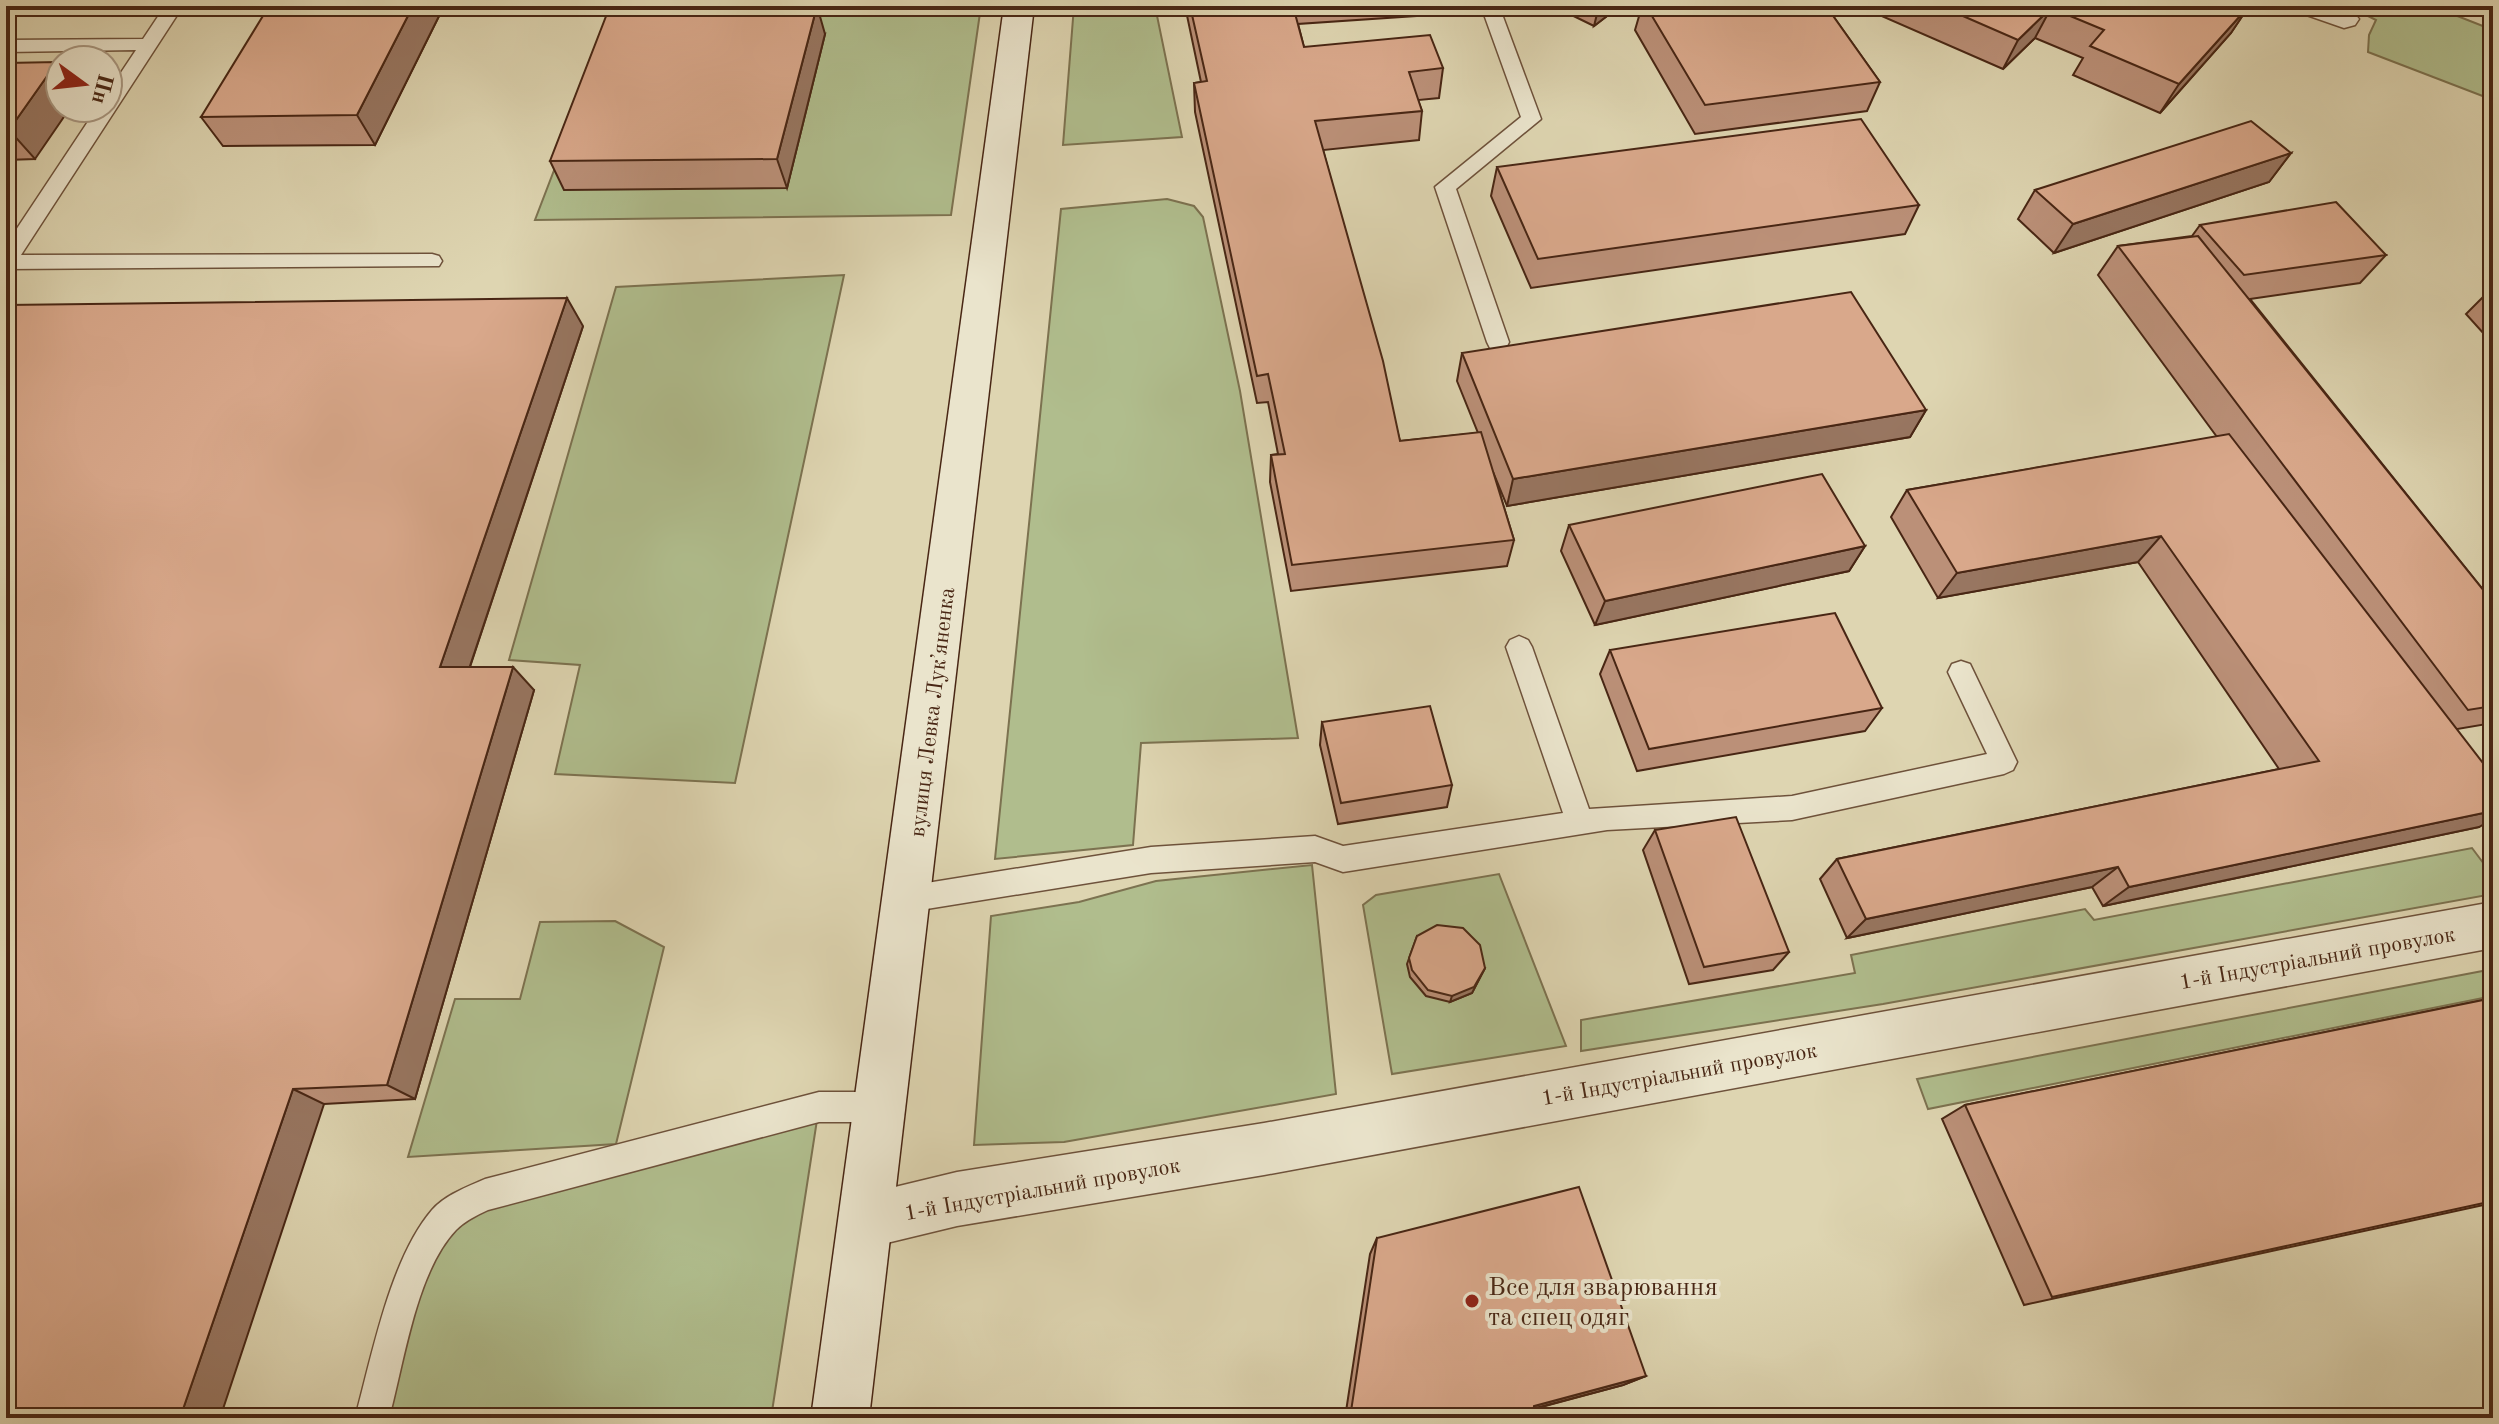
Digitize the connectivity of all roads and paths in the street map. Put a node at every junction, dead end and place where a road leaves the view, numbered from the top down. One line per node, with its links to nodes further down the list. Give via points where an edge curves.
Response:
1 (174, 6): 6 (lane)
2 (1019, 6): 16 (main road, вулиця Левка Лукʼяненка)
3 (1490, 6): 12 (lane, via 1531,119 1445,187)
4 (2309, 6): 5 (main road)
5 (2344, 19)
6 (149, 44): 7 (lane); 8 (lane)
7 (6, 46)
8 (124, 82)
9 (96, 124): 11 (lane)
10 (432, 261): 11 (lane)
11 (6, 262)
12 (1498, 342)
13 (1519, 647): 15 (lane)
14 (1961, 672): 15 (lane, via 2004,762 1792,808)
15 (1580, 822): 16 (lane, via 1343,859 1315,849 1151,860)
16 (908, 899): 18 (main road, вулиця Левка Лукʼяненка)
17 (2493, 925): 19 (main road, 1-й Індустріальний провулок, via 1279,1146 957,1199)
18 (881, 1107): 19 (main road, вулиця Левка Лукʼяненка); 20 (lane, via 819,1107 485,1195 464,1205 443,1220 417,1262)
19 (866, 1221): 21 (main road, вулиця Левка Лукʼяненка)
20 (372, 1418)
21 (840, 1418)

